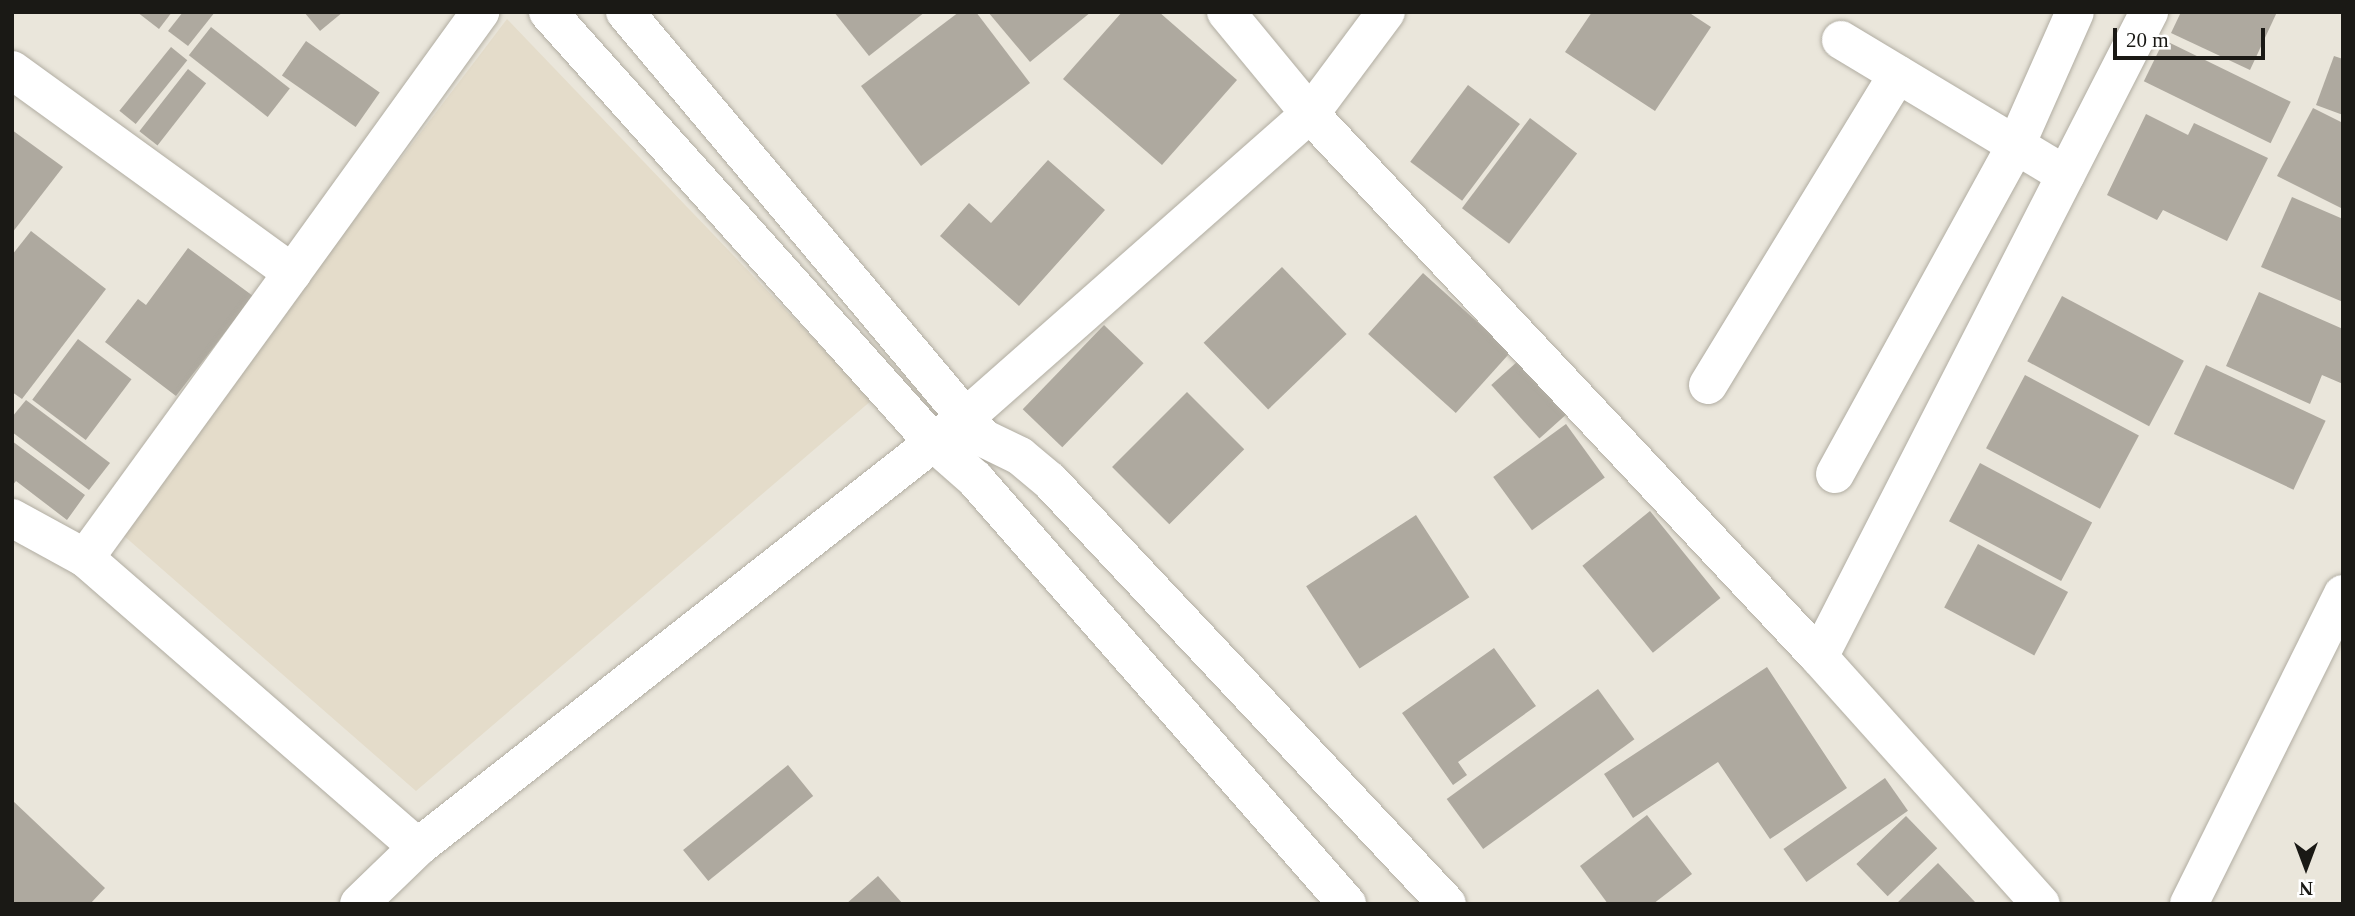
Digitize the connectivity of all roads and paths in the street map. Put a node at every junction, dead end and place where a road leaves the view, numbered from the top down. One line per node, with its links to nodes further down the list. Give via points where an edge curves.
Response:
1 (480, 12): 14 (street)
2 (548, 12): 17 (street)
3 (625, 12): 16 (street)
4 (1226, 12): 11 (street)
5 (1386, 12): 11 (street)
6 (2075, 12): 12 (street)
7 (2149, 12): 13 (street)
8 (1841, 40): 10 (street)
9 (12, 70): 14 (street)
10 (1898, 74): 12 (street); 15 (street)
11 (1310, 114): 16 (street); 22 (street)
12 (2016, 145): 13 (street); 18 (street)
13 (2066, 175): 22 (street)
14 (292, 273): 20 (street)
15 (1708, 385)
16 (966, 417): 17 (street); 26 (street, via 983,438 1020,456 1050,481)
17 (933, 442): 23 (street); 25 (street, via 975,480)
18 (1835, 474)
19 (12, 518): 20 (street)
20 (85, 558): 23 (street)
21 (2343, 594): 28 (street)
22 (1819, 657): 27 (street)
23 (418, 847): 24 (street)
24 (359, 904)
25 (1347, 904)
26 (1447, 904)
27 (2041, 904)
28 (2189, 904)

